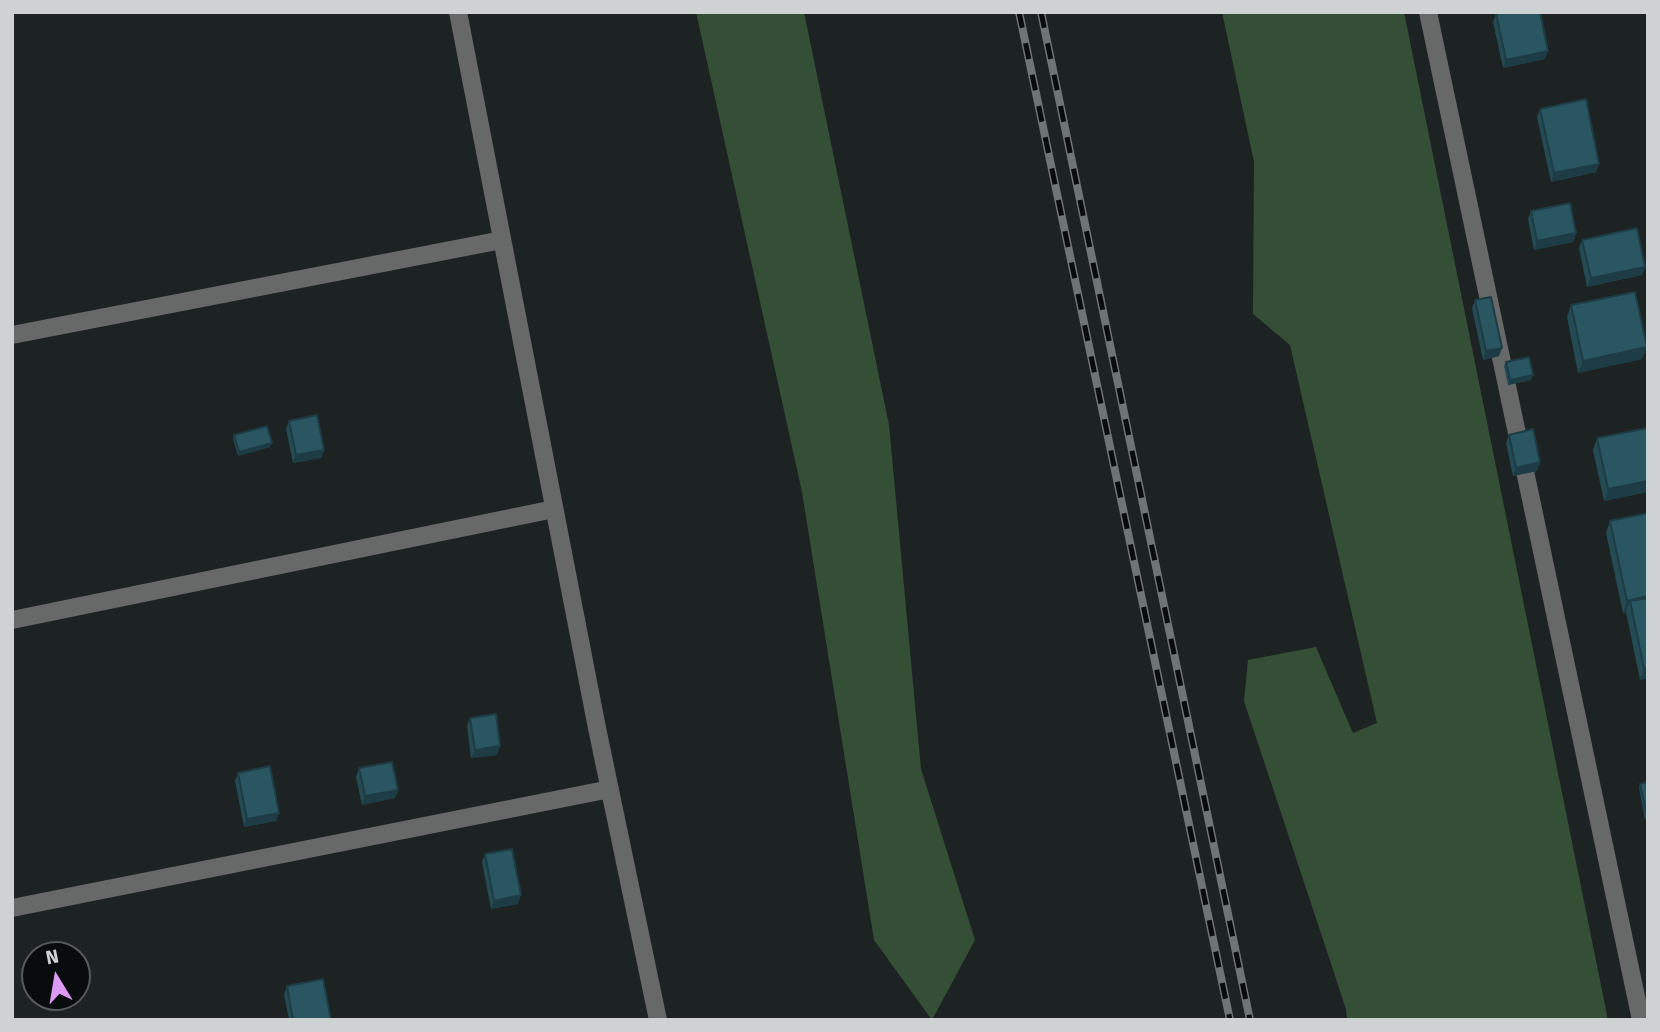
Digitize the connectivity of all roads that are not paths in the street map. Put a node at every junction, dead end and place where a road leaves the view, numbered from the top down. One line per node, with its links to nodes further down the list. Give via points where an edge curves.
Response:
1 (458, 12): 3 (lane)
2 (1428, 12): 10 (lane)
3 (502, 240): 4 (lane); 5 (lane)
4 (12, 335)
5 (554, 509): 6 (lane); 7 (lane)
6 (12, 620)
7 (610, 789): 8 (lane); 9 (lane)
8 (12, 908)
9 (658, 1020)
10 (1641, 1020)

